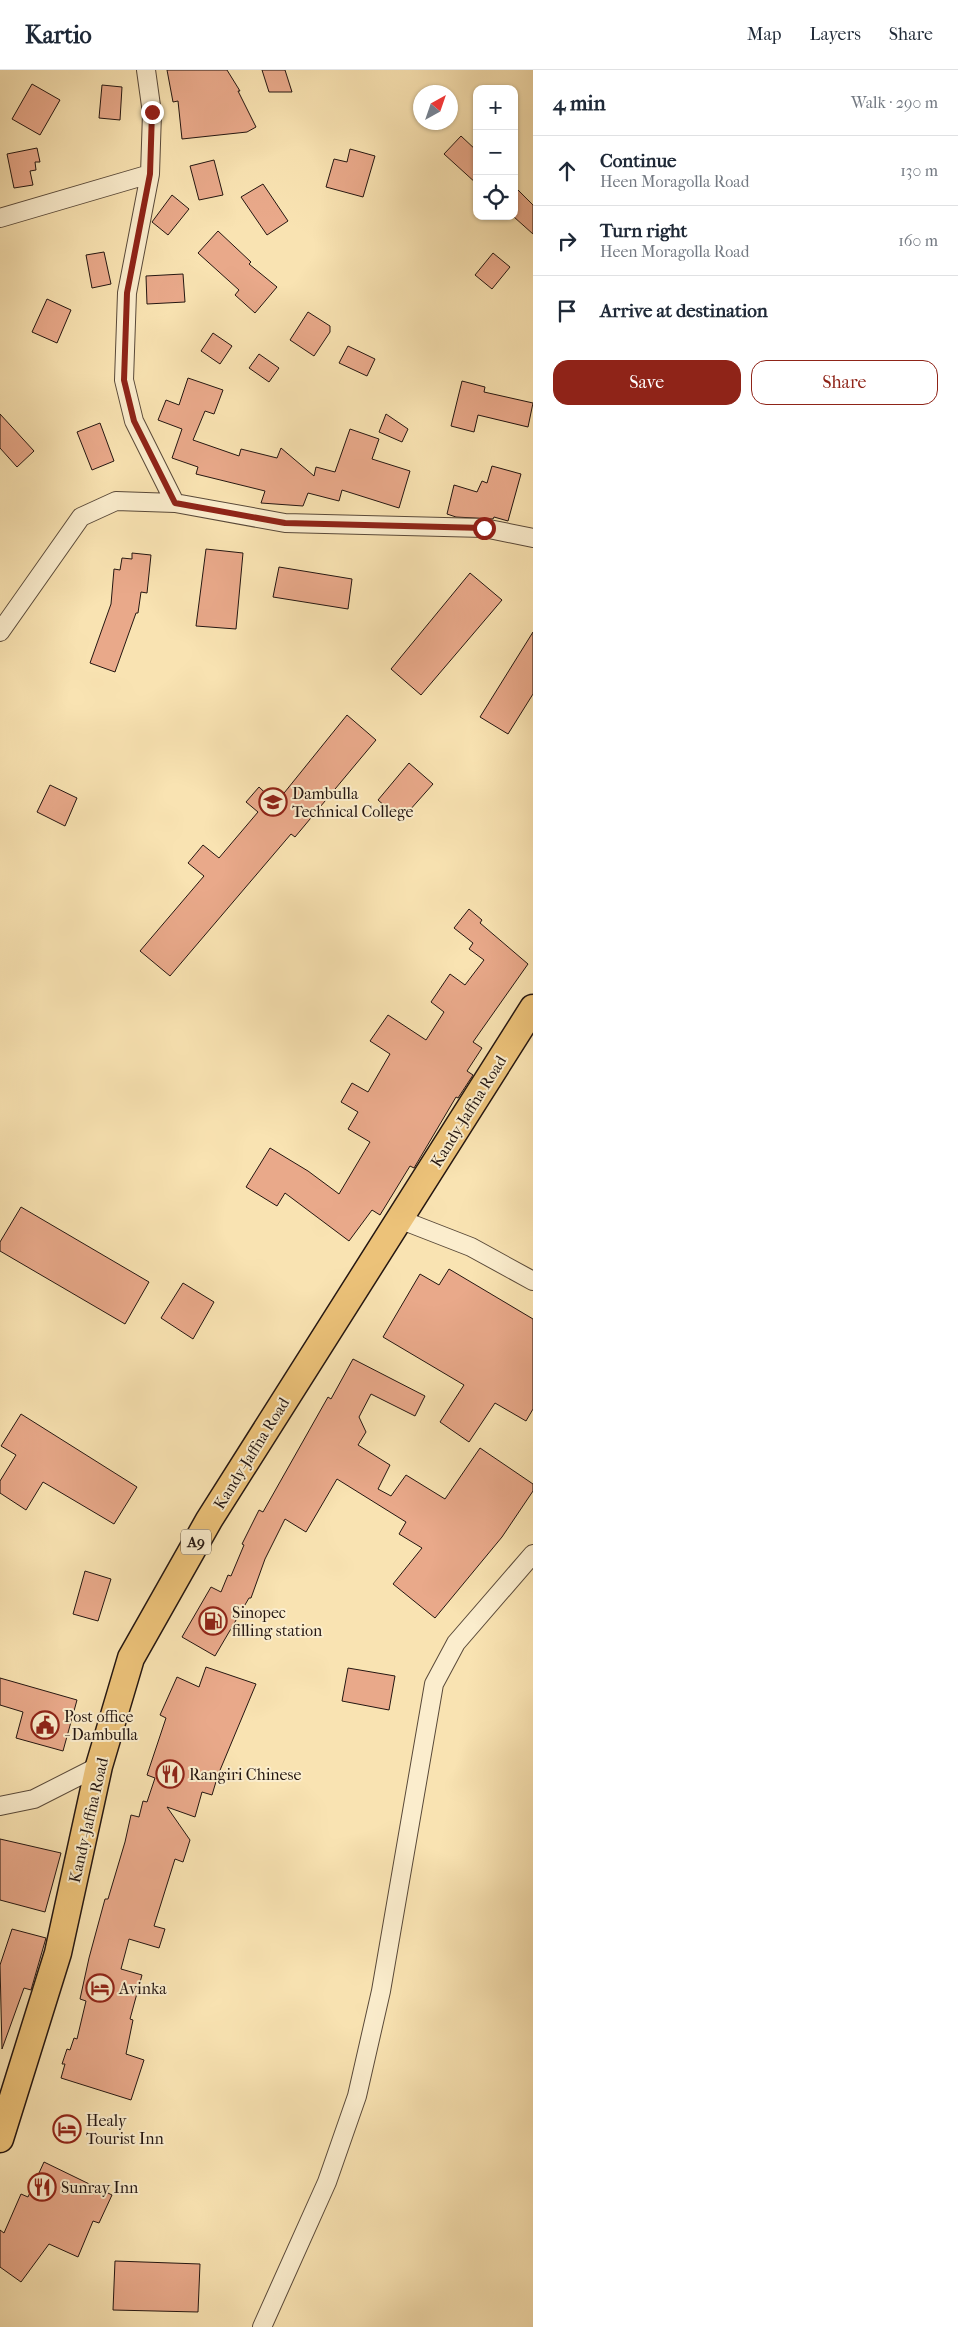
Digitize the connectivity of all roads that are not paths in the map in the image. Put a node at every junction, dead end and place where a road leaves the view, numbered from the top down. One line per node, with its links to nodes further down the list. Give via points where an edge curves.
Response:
1 (146, 70): 2 (street, via 152,112)
2 (150, 174): 3 (street); 4 (street, via 127,293 124,380 134,421)
3 (0, 218)
4 (175, 503): 5 (street, via 285,523 484,528); 6 (street, via 116,501 81,517)
5 (533, 538)
6 (0, 632)
7 (533, 1008): 8 (highway, Kandy-Jaffna Road / A9)
8 (399, 1219): 9 (street, via 471,1247); 11 (highway, Kandy-Jaffna Road / A9, via 156,1610 131,1658)
9 (533, 1281)
10 (533, 1554): 14 (street, via 456,1643 434,1684 381,1991 358,2096 327,2182)
11 (99, 1766): 12 (street, via 34,1799); 13 (highway, Kandy-Jaffna Road / A9, via 58,1953)
12 (0, 1806)
13 (0, 2139)
14 (262, 2327)

